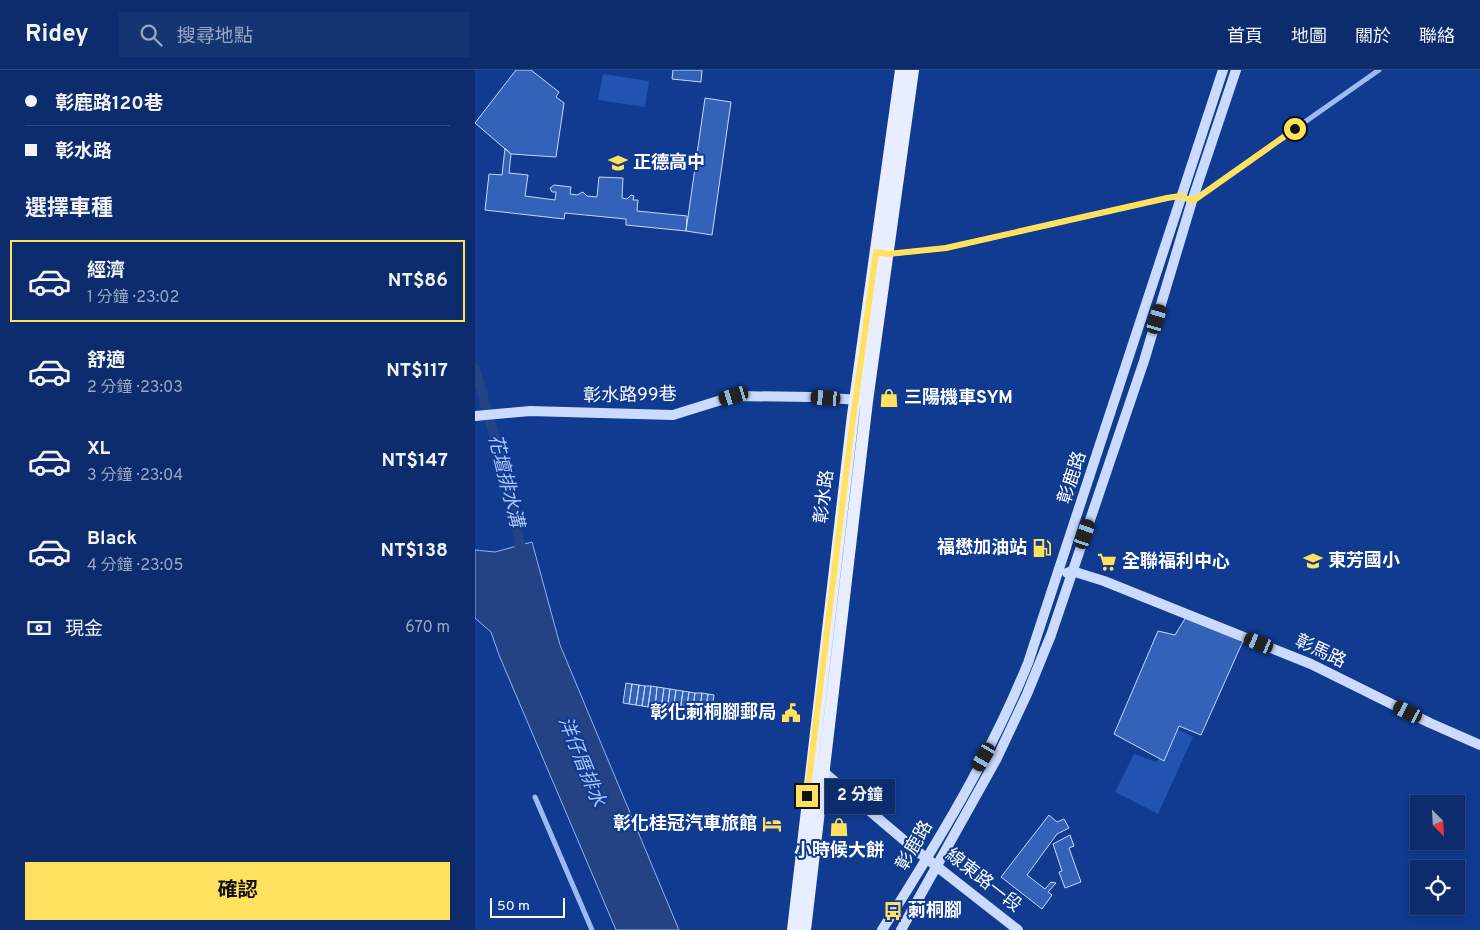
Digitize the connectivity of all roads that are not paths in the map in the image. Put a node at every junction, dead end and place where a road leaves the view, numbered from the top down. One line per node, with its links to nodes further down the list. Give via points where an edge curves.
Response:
1 (901, 70): 8 (main road, 彰水路, via 883,188)
2 (913, 70): 8 (main road, 彰水路)
3 (1223, 70): 6 (main road, 彰鹿路)
4 (1236, 70): 7 (main road, 彰鹿路)
5 (1379, 70): 7 (street)
6 (1180, 196): 7 (street); 8 (street, via 946,248); 9 (main road, 彰鹿路)
7 (1193, 201): 10 (main road, 彰鹿路)
8 (882, 253): 11 (main road, 彰水路)
9 (1132, 348): 10 (main road); 13 (main road, 彰鹿路)
10 (1146, 352): 14 (main road, 彰鹿路)
11 (861, 400): 12 (main road, 彰水路99巷, via 734,396 673,415 530,411); 18 (main road, 彰水路); 19 (main road, 彰水路)
12 (479, 415)
13 (1109, 417): 14 (main road); 16 (main road, 彰鹿路)
14 (1124, 422): 15 (main road, 彰鹿路)
15 (1072, 571): 16 (main road); 17 (main road, 彰馬路, via 1311,664); 22 (main road, 彰鹿路, via 1027,694 997,758)
16 (1059, 575): 21 (main road, 彰鹿路, via 1017,692)
17 (1480, 745)
18 (811, 764): 19 (main road, 線東路一段); 24 (main road, 彰水路)
19 (825, 771): 21 (main road, 線東路一段); 25 (main road, 彰水路)
20 (535, 797): 23 (street)
21 (927, 858): 22 (main road, 線東路一段); 26 (main road, 彰鹿路)
22 (936, 864): 27 (main road, 彰鹿路); 28 (main road, 線東路一段)
23 (593, 930)
24 (793, 930)
25 (805, 930)
26 (882, 930)
27 (901, 930)
28 (1019, 930)

